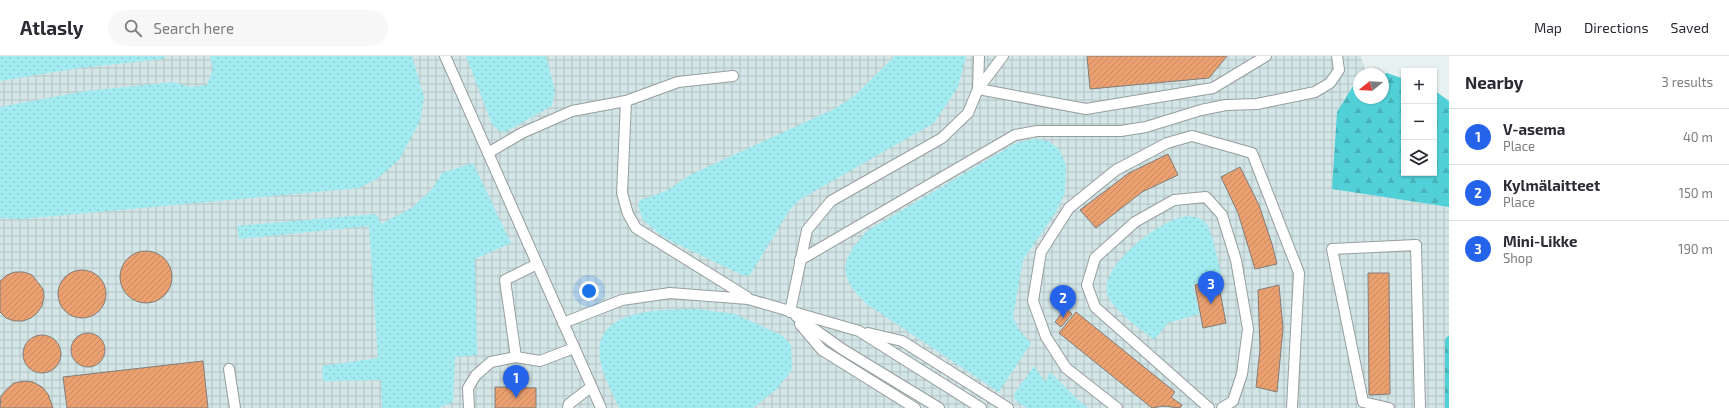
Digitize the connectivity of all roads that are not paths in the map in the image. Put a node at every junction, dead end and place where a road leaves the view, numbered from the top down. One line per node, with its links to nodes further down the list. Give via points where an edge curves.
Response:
1 (445, 56): 9 (lane)
2 (979, 56): 7 (lane)
3 (1003, 56): 7 (lane)
4 (1266, 56): 7 (lane, via 1213,88 1086,109)
5 (1337, 56): 10 (lane, via 1339,70 1330,83 1315,92 1257,104 1226,105 1201,110 1146,127 1122,131 1037,131 1015,136)
6 (733, 76): 8 (lane, via 678,82)
7 (978, 89): 10 (lane, via 968,112 942,138 831,201 807,230)
8 (626, 101): 9 (lane, via 572,111 522,132); 12 (lane, via 622,193 628,214 636,228)
9 (488, 153): 11 (lane)
10 (800, 260): 13 (lane)
11 (537, 264): 14 (lane); 17 (lane, via 505,280)
12 (748, 298): 13 (lane); 14 (lane, via 670,293 622,300)
13 (790, 312): 15 (lane); 24 (lane, via 822,350); 25 (lane, via 842,349)
14 (563, 323): 16 (lane)
15 (859, 331): 26 (lane); 27 (lane, via 902,341)
16 (574, 348): 17 (lane, via 540,361); 19 (lane)
17 (516, 357): 21 (lane, via 491,362 476,375 468,388)
18 (229, 368): 20 (lane)
19 (591, 387): 22 (lane, via 569,404); 23 (lane)
20 (235, 408)
21 (469, 408)
22 (568, 408)
23 (601, 408)
24 (915, 408)
25 (939, 408)
26 (980, 408)
27 (1008, 408)
28 (1117, 408): 31 (lane, via 1066,368 1046,337 1033,302 1040,252 1069,208 1116,170 1167,144 1192,136 1252,153 1298,273)
29 (1209, 408): 30 (lane, via 1095,307 1087,285 1095,258 1135,222 1174,200 1206,197 1222,215 1236,260 1248,329 1242,374 1233,401)
30 (1222, 408)
31 (1292, 408)
32 (1388, 408): 33 (lane, via 1363,402 1332,249 1416,245)
33 (1420, 408)

